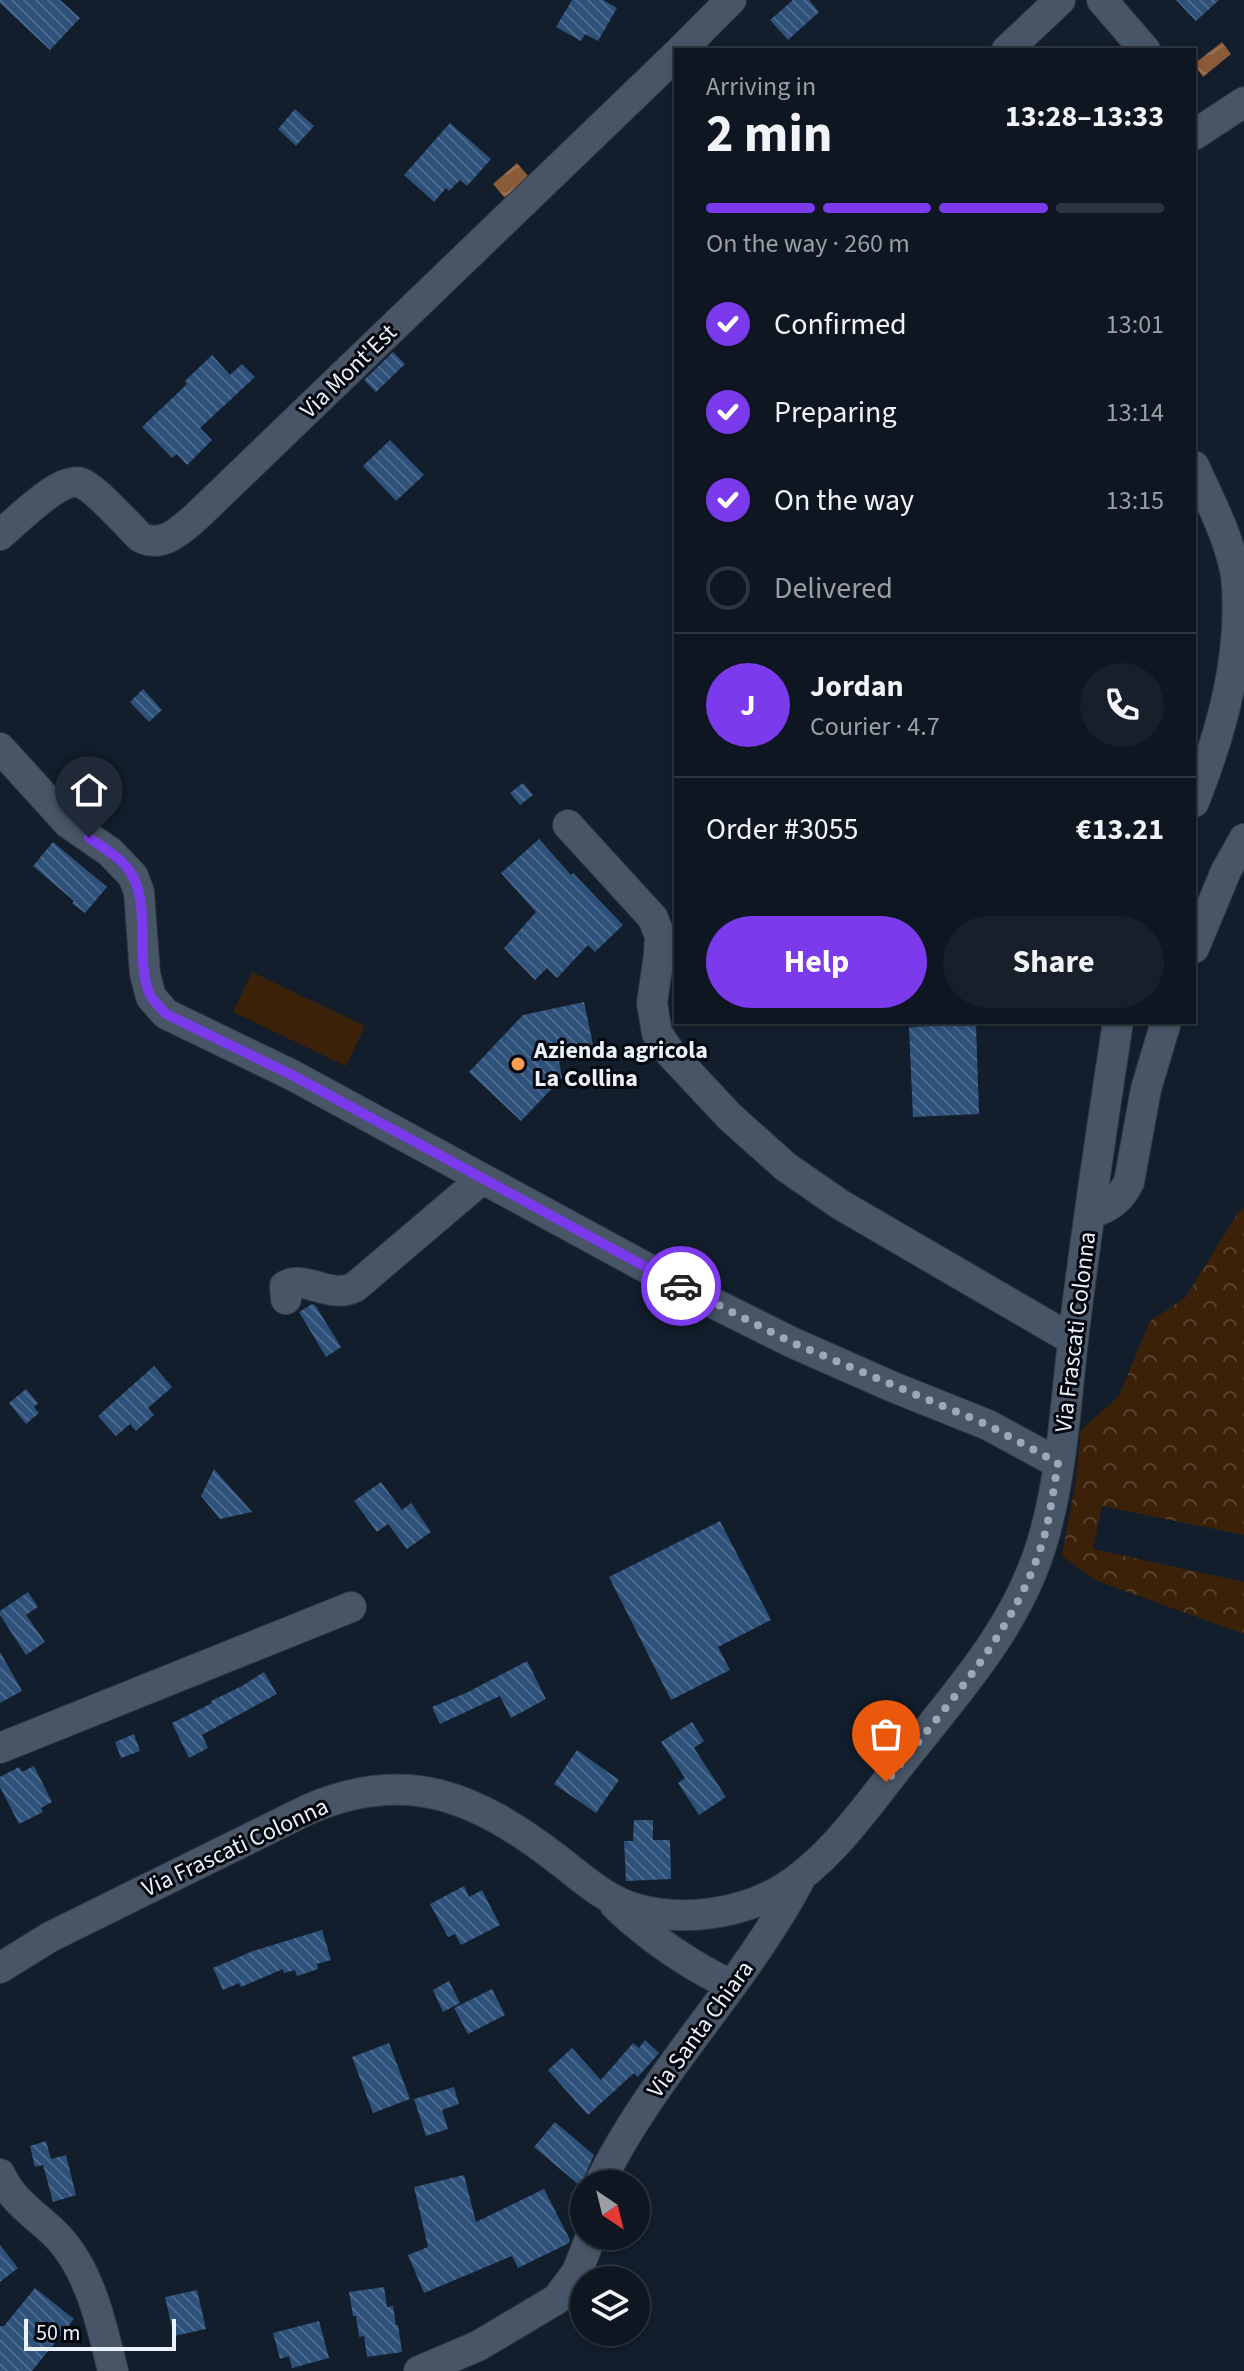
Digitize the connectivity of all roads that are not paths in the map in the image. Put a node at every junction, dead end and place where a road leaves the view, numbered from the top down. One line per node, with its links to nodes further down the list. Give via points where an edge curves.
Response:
1 (731, 0): 4 (street)
2 (1060, 0): 5 (street)
3 (1102, 0): 6 (street)
4 (683, 48)
5 (1009, 48)
6 (1143, 48)
7 (674, 57): 11 (street, Via Mont'Est, via 177,533 147,541 86,485 72,481)
8 (1244, 102): 9 (street)
9 (1199, 122)
10 (1196, 471): 13 (street, via 1230,551 1240,605 1230,694)
11 (0, 535)
12 (0, 748): 19 (street, via 68,823 110,852 133,876 139,892 145,974 151,997 166,1014 292,1075)
13 (1196, 797)
14 (568, 825): 22 (street, via 653,918 660,945 652,1003 657,1033 730,1117 786,1167 841,1205)
15 (1244, 839): 16 (street)
16 (1196, 943)
17 (1118, 1024): 20 (street, Via Frascati Colonna)
18 (1165, 1024): 20 (street, via 1146,1089 1129,1182 1115,1201)
19 (482, 1179): 21 (street, via 355,1287 333,1291 295,1282 285,1286); 23 (street, via 791,1342 988,1425)
20 (1090, 1213): 22 (street, Via Frascati Colonna)
21 (286, 1299)
22 (1073, 1340): 23 (street, Via Frascati Colonna)
23 (1058, 1463): 26 (street, Via Frascati Colonna, via 1041,1548 994,1643 858,1816)
24 (351, 1607): 25 (street)
25 (0, 1748)
26 (802, 1875): 27 (street, Via Frascati Colonna, via 758,1901 711,1913 654,1913); 31 (street, Via Santa Chiara, via 770,1932)
27 (602, 1893): 28 (street, Via Frascati Colonna, via 481,1809 442,1795 374,1791 309,1809); 31 (street, via 661,1945)
28 (50, 1937): 29 (street); 30 (street, Via Frascati Colonna)
29 (0, 1951)
30 (0, 1968)
31 (731, 1985): 32 (street, Via Santa Chiara, via 618,2144)
32 (606, 2170)
33 (0, 2174): 36 (street, via 12,2194 73,2258 92,2298)
34 (586, 2250): 35 (street, via 557,2299 478,2346)
35 (433, 2365)
36 (113, 2371)

